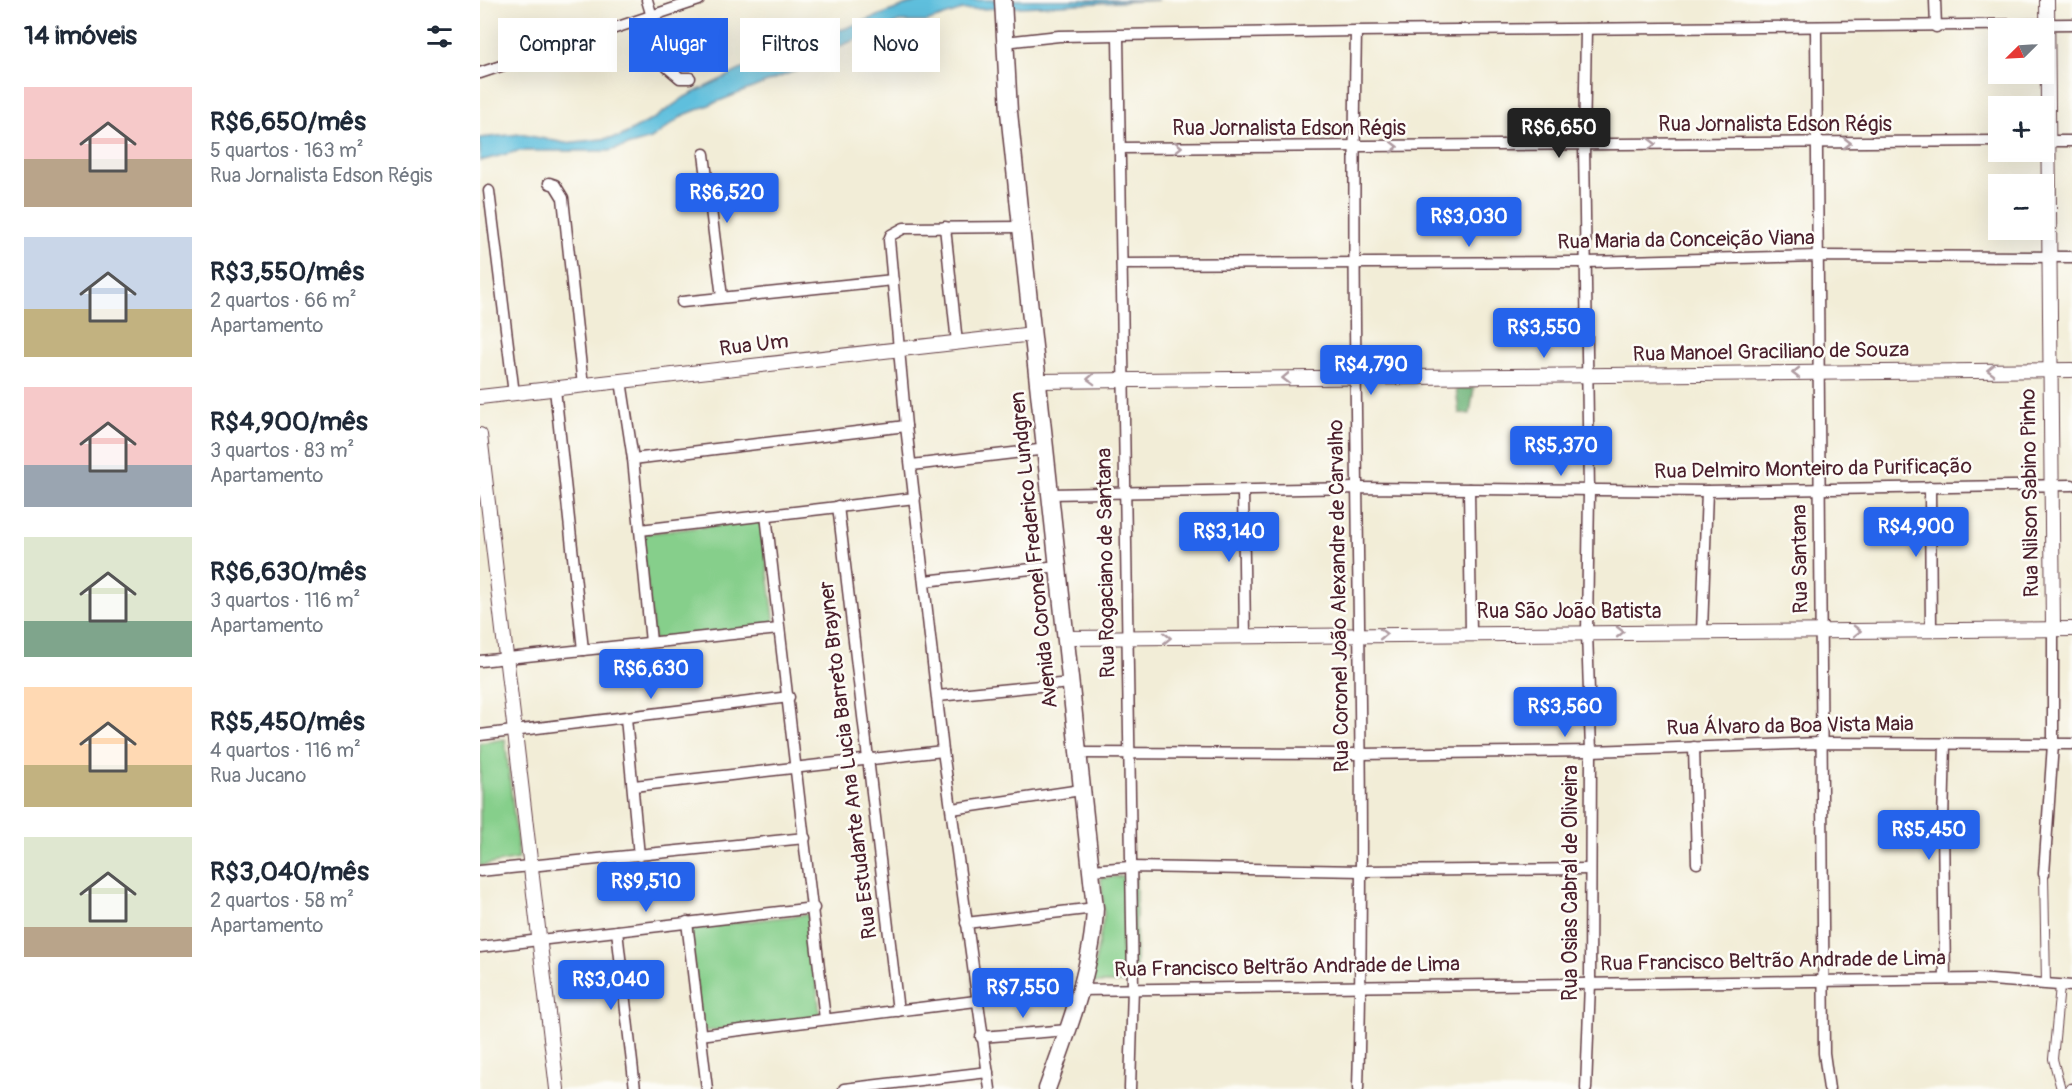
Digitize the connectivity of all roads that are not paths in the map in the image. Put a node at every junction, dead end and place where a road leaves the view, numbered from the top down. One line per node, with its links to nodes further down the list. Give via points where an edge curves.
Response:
1 (647, 0): 6 (street)
2 (699, 0): 6 (street)
3 (1935, 0): 11 (street)
4 (2047, 0): 7 (street, Rua Nilson Sabino Pinho)
5 (1003, 6): 16 (main road, Avenida Coronel Frederico Lundgren)
6 (651, 14): 17 (street); 18 (street, via 667,67 680,78)
7 (2047, 18)
8 (2054, 24): 9 (street)
9 (2072, 24)
10 (1988, 26): 11 (street)
11 (1936, 27): 12 (street)
12 (1816, 28): 13 (street); 22 (street, Rua Santana)
13 (1586, 29): 14 (street); 23 (street, Rua Osias Cabral de Oliveira)
14 (1356, 31): 15 (street); 24 (street, Rua Coronel João Alexandre de Carvalho)
15 (1118, 36): 16 (street, via 1059,36); 25 (street, Rua Rogaciano de Santana)
16 (1005, 42): 30 (main road, Avenida Coronel Frederico Lundgren)
17 (480, 74)
18 (690, 78)
19 (1988, 141): 22 (street, Rua Jornalista Edson Régis, one-way to 19)
20 (2054, 141): 21 (street)
21 (2072, 141)
22 (1818, 143): 23 (street, Rua Jornalista Edson Régis, one-way to 22); 32 (street, Rua Santana)
23 (1584, 145): 24 (street, Rua Jornalista Edson Régis, one-way to 23); 35 (street, Rua Osias Cabral de Oliveira)
24 (1356, 147): 25 (street, Rua Jornalista Edson Régis, one-way to 24); 36 (street, Rua Coronel João Alexandre de Carvalho)
25 (1120, 148): 37 (street, Rua Rogaciano de Santana)
26 (704, 154): 39 (street)
27 (2047, 162): 33 (street, Rua Nilson Sabino Pinho)
28 (549, 183): 52 (street, via 555,184 563,198)
29 (489, 191): 54 (street)
30 (1021, 227): 31 (street); 41 (main road, Avenida Coronel Frederico Lundgren)
31 (945, 228): 38 (street, via 904,228 891,235); 42 (street)
32 (1817, 256): 33 (street, Rua Maria da Conceição Viana); 35 (street, Rua Maria da Conceição Viana); 46 (street, Rua Santana)
33 (2049, 256): 34 (street, Rua Maria da Conceição Viana); 44 (street, Rua Nilson Sabino Pinho)
34 (2072, 257)
35 (1587, 262): 36 (street, Rua Maria da Conceição Viana); 47 (street, Rua Osias Cabral de Oliveira)
36 (1354, 263): 37 (street, Rua Maria da Conceição Viana); 48 (street, Rua Coronel João Alexandre de Carvalho)
37 (1122, 264): 49 (street, Rua Rogaciano de Santana)
38 (893, 280): 39 (street); 43 (street)
39 (722, 297): 40 (street)
40 (682, 302)
41 (1033, 334): 42 (street, Rua Um); 51 (main road, Avenida Coronel Frederico Lundgren)
42 (957, 343): 43 (street, Rua Um)
43 (899, 350): 50 (street, Rua Um); 56 (street)
44 (2050, 370): 45 (street, Rua Manoel Graciliano de Souza); 46 (street, Rua Manoel Graciliano de Souza, one-way to 46); 61 (street, Rua Nilson Sabino Pinho)
45 (2072, 370)
46 (1818, 372): 47 (street, Rua Manoel Graciliano de Souza, one-way to 47); 66 (street, Rua Santana)
47 (1587, 374): 48 (street, Rua Manoel Graciliano de Souza); 68 (street, Rua Osias Cabral de Oliveira)
48 (1357, 377): 49 (street, Rua Manoel Graciliano de Souza, one-way to 49); 64 (street, Rua Coronel João Alexandre de Carvalho)
49 (1123, 378): 51 (street, Rua Manoel Graciliano de Souza, one-way to 51); 70 (street, Rua Rogaciano de Santana)
50 (621, 381): 52 (street, Rua Um); 59 (street)
51 (1039, 381): 58 (main road, Avenida Coronel Frederico Lundgren)
52 (583, 386): 53 (street, Rua Um)
53 (555, 389): 54 (street, Rua Um); 91 (street)
54 (514, 394): 55 (street, Rua Um)
55 (480, 398)
56 (906, 426): 59 (street); 60 (street)
57 (480, 435): 92 (street)
58 (1047, 449): 60 (street); 71 (main road, Avenida Coronel Frederico Lundgren)
59 (633, 459): 75 (street)
60 (912, 465): 72 (street)
61 (2052, 485): 62 (street, Rua Delmiro Monteiro da Purificação); 63 (street, Rua Delmiro Monteiro da Purificação); 80 (street, Rua Nilson Sabino Pinho)
62 (2072, 485)
63 (1930, 487): 66 (street, Rua Delmiro Monteiro da Purificação); 79 (street)
64 (1357, 488): 65 (street, Rua Delmiro Monteiro da Purificação); 67 (street, Rua Delmiro Monteiro da Purificação); 86 (street, Rua Coronel João Alexandre de Carvalho)
65 (1469, 489): 68 (street, Rua Delmiro Monteiro da Purificação); 85 (street)
66 (1818, 489): 69 (street, Rua Delmiro Monteiro da Purificação); 84 (street, Rua Santana)
67 (1243, 490): 70 (street, Rua Delmiro Monteiro da Purificação); 87 (street)
68 (1589, 491): 69 (street, Rua Delmiro Monteiro da Purificação); 83 (street, Rua Osias Cabral de Oliveira)
69 (1707, 491): 82 (street)
70 (1125, 492): 71 (street, Rua Delmiro Monteiro da Purificação); 89 (street, Rua Rogaciano de Santana)
71 (1051, 494): 76 (main road, Avenida Coronel Frederico Lundgren)
72 (915, 498): 73 (street); 77 (street)
73 (838, 506): 74 (street); 110 (street, Rua Estudante Ana Lucia Barreto Brayner)
74 (766, 515): 75 (street); 78 (street)
75 (640, 530): 90 (street)
76 (1058, 566): 77 (street); 88 (main road, Avenida Coronel Frederico Lundgren)
77 (925, 581): 95 (street)
78 (779, 629): 90 (street); 96 (street)
79 (1931, 629): 80 (street, Rua São João Batista); 84 (street, Rua São João Batista, one-way to 79)
80 (2053, 629): 81 (street, Rua São João Batista); 102 (street, Rua Nilson Sabino Pinho)
81 (2072, 629)
82 (1702, 631): 83 (street, Rua São João Batista, one-way to 82); 84 (street, Rua São João Batista)
83 (1587, 632): 85 (street, Rua São João Batista); 106 (street, Rua Osias Cabral de Oliveira)
84 (1821, 632): 100 (street, Rua Santana)
85 (1471, 633): 86 (street, Rua São João Batista, one-way to 85)
86 (1359, 634): 87 (street, Rua São João Batista); 109 (street, Rua Coronel João Alexandre de Carvalho)
87 (1245, 636): 89 (street, Rua São João Batista, one-way to 87)
88 (1066, 638): 89 (street, Rua São João Batista); 94 (main road, Avenida Coronel Frederico Lundgren)
89 (1127, 638): 108 (street, Rua Rogaciano de Santana)
90 (651, 642): 91 (street)
91 (583, 650): 92 (street)
92 (508, 658): 93 (street); 98 (street)
93 (480, 662)
94 (1070, 683): 95 (street); 107 (main road, Avenida Coronel Frederico Lundgren)
95 (938, 696): 105 (street)
96 (789, 697): 97 (street); 111 (street)
97 (626, 717): 98 (street); 112 (street)
98 (516, 731): 99 (street); 118 (street)
99 (480, 735)
100 (1820, 743): 101 (street, Rua Álvaro da Boa Vista Maia); 104 (street, Rua Álvaro da Boa Vista Maia); 133 (street, Rua Santana)
101 (1945, 743): 102 (street, Rua Álvaro da Boa Vista Maia); 132 (street)
102 (2053, 744): 103 (street, Rua Álvaro da Boa Vista Maia); 124 (street, Rua Nilson Sabino Pinho)
103 (2072, 744)
104 (1694, 747): 106 (street, Rua Álvaro da Boa Vista Maia); 117 (street)
105 (943, 751): 110 (street); 114 (street)
106 (1591, 752): 109 (street, Rua Álvaro da Boa Vista Maia); 121 (street, Rua Osias Cabral de Oliveira)
107 (1076, 753): 108 (street, Rua Álvaro da Boa Vista Maia); 113 (main road, Avenida Coronel Frederico Lundgren)
108 (1129, 753): 109 (street, Rua Álvaro da Boa Vista Maia); 119 (street, Rua Rogaciano de Santana)
109 (1360, 754): 123 (street, Rua Coronel João Alexandre de Carvalho)
110 (868, 759): 111 (street); 142 (street, Rua Estudante Ana Lucia Barreto Brayner)
111 (797, 768): 112 (street); 115 (street)
112 (634, 786): 116 (street)
113 (1081, 790): 114 (street); 120 (main road, Avenida Coronel Frederico Lundgren)
114 (952, 809): 128 (street)
115 (805, 838): 116 (street); 125 (street)
116 (639, 855): 118 (street)
117 (1697, 863)
118 (531, 865): 122 (street); 130 (street)
119 (1130, 867): 120 (street); 123 (street); 139 (street, Rua Rogaciano de Santana)
120 (1092, 870): 126 (main road, Avenida Coronel Frederico Lundgren)
121 (1590, 870): 123 (street); 134 (street, Rua Osias Cabral de Oliveira)
122 (480, 871)
123 (1362, 871): 136 (street, Rua Coronel João Alexandre de Carvalho)
124 (2044, 874): 135 (street, Rua Nilson Sabino Pinho)
125 (814, 908): 127 (street); 143 (street)
126 (1095, 908): 128 (street); 140 (main road, Avenida Coronel Frederico Lundgren, via 1094,932)
127 (687, 922): 129 (street); 145 (street)
128 (966, 923): 141 (street)
129 (617, 931): 130 (street); 149 (street)
130 (540, 940): 131 (street); 148 (street)
131 (480, 947)
132 (1945, 979): 133 (street, Rua Francisco Beltrão Andrade de Lima); 135 (street, Rua Francisco Beltrão Andrade de Lima)
133 (1824, 981): 134 (street, Rua Francisco Beltrão Andrade de Lima); 157 (street, Rua Santana, via 1824,1053)
134 (1590, 983): 136 (street, Rua Francisco Beltrão Andrade de Lima); 156 (street, Rua Osias Cabral de Oliveira)
135 (2046, 985): 137 (street, Rua Francisco Beltrão Andrade de Lima)
136 (1361, 986): 139 (street, Rua Francisco Beltrão Andrade de Lima); 155 (street, Rua Coronel João Alexandre de Carvalho)
137 (2060, 986): 138 (street, Rua Francisco Beltrão Andrade de Lima); 158 (street, via 2053,1059)
138 (2072, 986)
139 (1133, 987): 140 (street, Rua Francisco Beltrão Andrade de Lima); 154 (street, Rua Rogaciano de Santana)
140 (1078, 990): 144 (main road, Avenida Coronel Frederico Lundgren)
141 (976, 1001): 142 (street); 146 (street)
142 (898, 1011): 143 (street)
143 (825, 1019): 145 (street)
144 (1068, 1030): 146 (street); 153 (main road, Avenida Coronel Frederico Lundgren)
145 (700, 1035): 150 (street)
146 (981, 1037): 147 (street)
147 (988, 1072): 151 (street); 152 (street)
148 (557, 1089)
149 (634, 1089)
150 (706, 1089)
151 (844, 1089)
152 (990, 1089)
153 (1047, 1089)
154 (1130, 1089)
155 (1358, 1089)
156 (1586, 1089)
157 (1829, 1089)
158 (2061, 1089)

